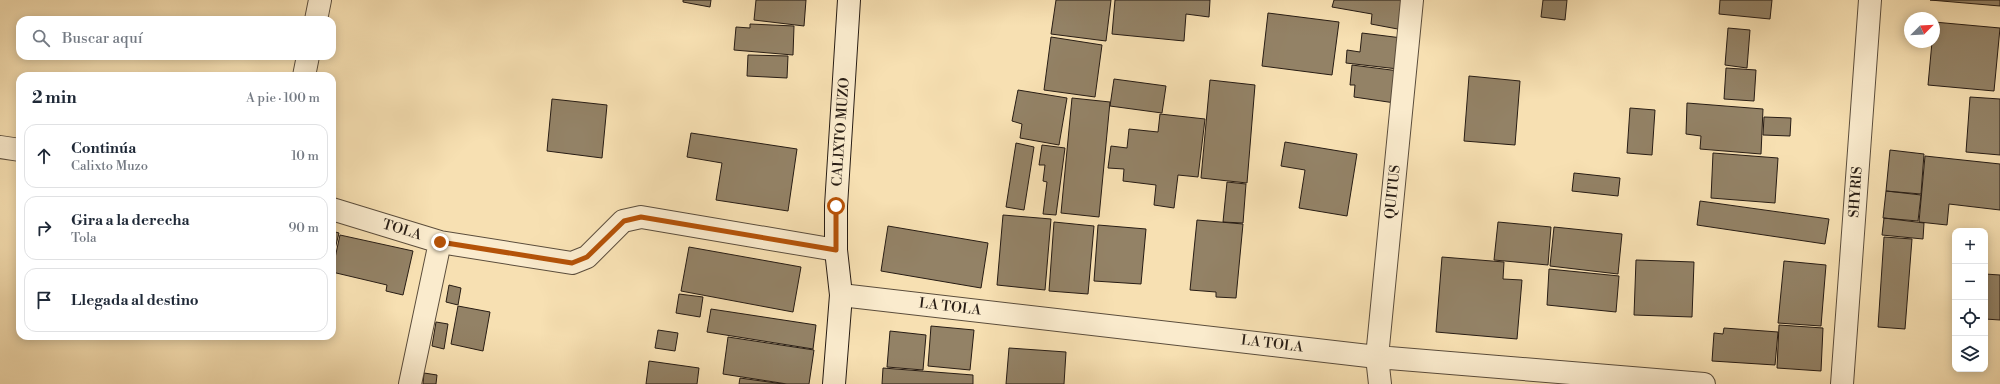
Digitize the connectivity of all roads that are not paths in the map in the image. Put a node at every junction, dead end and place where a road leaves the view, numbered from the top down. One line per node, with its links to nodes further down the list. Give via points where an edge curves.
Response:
1 (320, 0): 5 (street)
2 (849, 0): 12 (street, CALIXTO MUZO, via 836,206)
3 (1412, 0): 14 (street, QUITUS)
4 (1870, 0): 19 (street, SHYRIS)
5 (317, 16)
6 (307, 60): 7 (street)
7 (305, 72)
8 (0, 147): 9 (street)
9 (16, 149)
10 (336, 210): 11 (street, TOLA)
11 (440, 242): 12 (street, TOLA, via 572,263 587,257 624,221 641,217); 15 (street)
12 (836, 250): 13 (street, CALIXTO MUZO)
13 (841, 295): 14 (street, LA TOLA); 16 (street, CALIXTO MUZO)
14 (1377, 357): 17 (street, QUITUS); 18 (street, LA TOLA)
15 (410, 384)
16 (834, 384)
17 (1380, 384)
18 (1704, 384)
19 (1842, 384)

